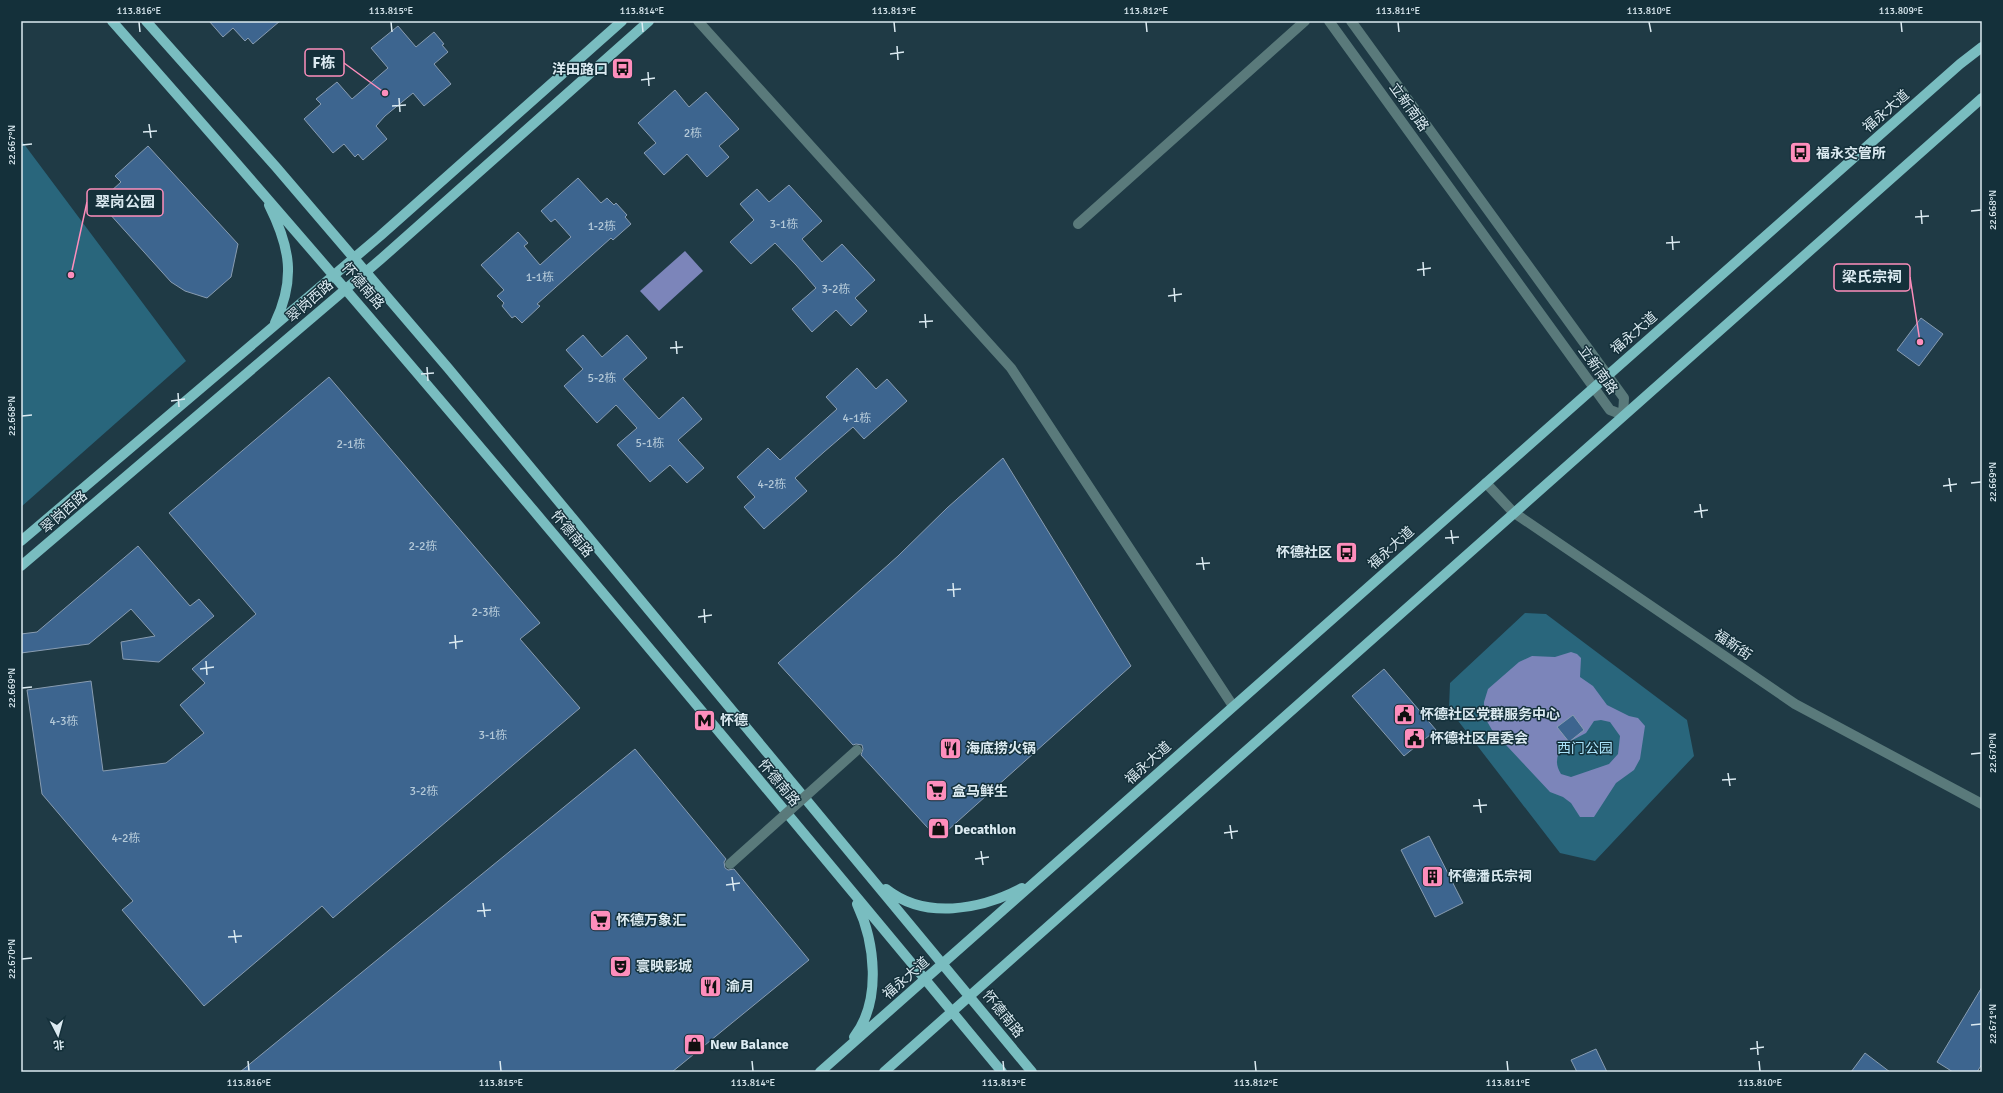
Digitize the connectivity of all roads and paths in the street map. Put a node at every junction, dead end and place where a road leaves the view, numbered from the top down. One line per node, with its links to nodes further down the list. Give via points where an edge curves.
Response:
1 (112, 21): 11 (main road, 怀德南路)
2 (146, 21): 13 (main road, 怀德南路)
3 (622, 21): 13 (main road, 翠岗西路)
4 (650, 21): 14 (main road, 翠岗西路)
5 (698, 21): 25 (street, via 1011,368)
6 (1305, 21): 12 (street)
7 (1329, 21): 19 (street, 立新南路)
8 (1351, 21): 18 (street, 立新南路)
9 (1982, 47): 18 (main road, 福永大道)
10 (1982, 98): 20 (main road)
11 (262, 190): 15 (main road, 怀德南路); 17 (main road, via 285,245 289,270 285,302)
12 (1078, 224)
13 (354, 258): 14 (main road, 怀德南路); 15 (main road, 翠岗西路)
14 (366, 272): 16 (main road, 翠岗西路); 29 (main road, 怀德南路)
15 (334, 275): 16 (main road, 怀德南路); 17 (main road, 翠岗西路)
16 (346, 288): 24 (main road, 翠岗西路); 31 (main road, 怀德南路)
17 (274, 327): 23 (main road, 翠岗西路)
18 (1608, 375): 19 (main road, 福永大道); 20 (street, 立新南路, via 1624,398)
19 (1594, 388): 20 (street, 立新南路, via 1610,410); 21 (main road, 福永大道)
20 (1623, 415): 22 (main road)
21 (1486, 483): 22 (street, 福新街); 25 (main road, 福永大道)
22 (1513, 512): 27 (street, 福新街, via 1795,704); 34 (main road)
23 (21, 541)
24 (21, 566)
25 (1233, 706): 30 (main road, 福永大道)
26 (857, 750): 28 (street, bridge)
27 (1982, 804)
28 (730, 864)
29 (871, 877): 30 (main road, via 895,896 914,904 952,909 970,907 1009,895); 32 (main road, 怀德南路)
30 (1038, 880): 32 (main road, 福永大道)
31 (851, 891): 33 (main road, 怀德南路); 36 (main road, via 865,920 873,977 865,1017)
32 (943, 963): 33 (main road, 福永大道); 34 (main road, 怀德南路)
33 (925, 979): 35 (main road, 怀德南路); 36 (main road, 福永大道)
34 (970, 997): 35 (main road); 40 (main road, 怀德南路)
35 (952, 1012): 38 (main road); 39 (main road, 怀德南路)
36 (844, 1050): 37 (main road, 福永大道)
37 (820, 1072)
38 (884, 1072)
39 (1002, 1072)
40 (1032, 1072)

